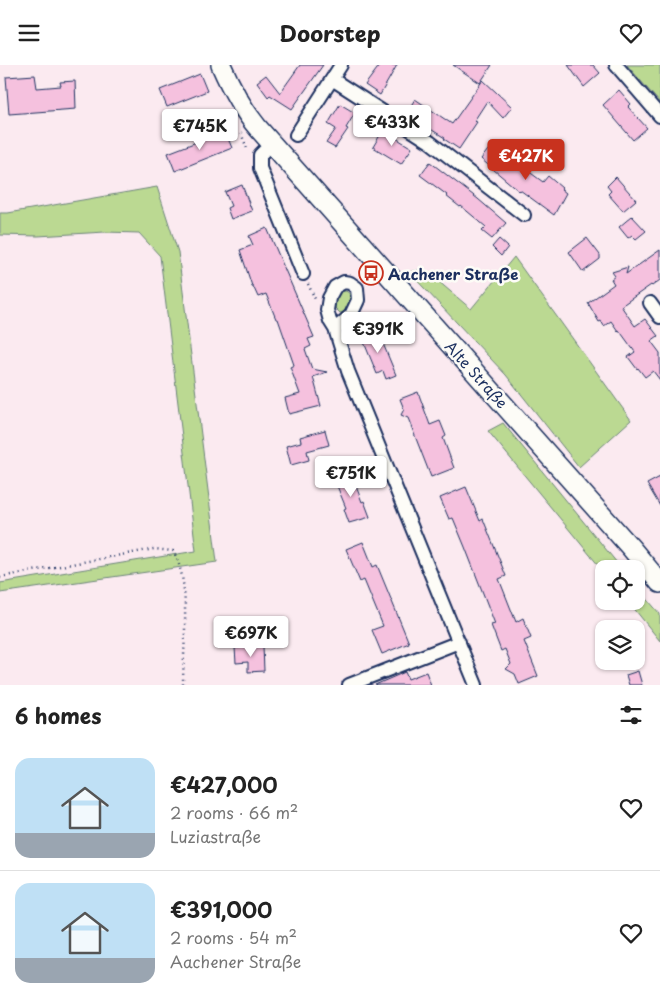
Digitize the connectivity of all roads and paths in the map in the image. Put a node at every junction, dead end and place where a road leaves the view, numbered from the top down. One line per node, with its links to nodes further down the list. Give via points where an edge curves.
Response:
1 (221, 65): 7 (main road, via 247,116)
2 (341, 65): 4 (street)
3 (616, 65): 5 (street)
4 (332, 79): 6 (street); 8 (street, via 430,142)
5 (660, 116)
6 (296, 135)
7 (271, 144): 9 (street, via 260,155 260,168); 15 (main road, Alte Straße)
8 (524, 215)
9 (303, 274): 11 (path, via 320,307)
10 (650, 303): 12 (street)
11 (328, 310): 13 (street); 13 (street, via 329,298 335,287 344,282 357,288 358,301 351,315)
12 (660, 317)
13 (335, 329): 16 (street, via 351,379)
14 (0, 577): 17 (path, via 154,549 173,551 184,590)
15 (660, 583)
16 (458, 642): 18 (street); 19 (street)
17 (183, 685)
18 (349, 685)
19 (476, 685)

